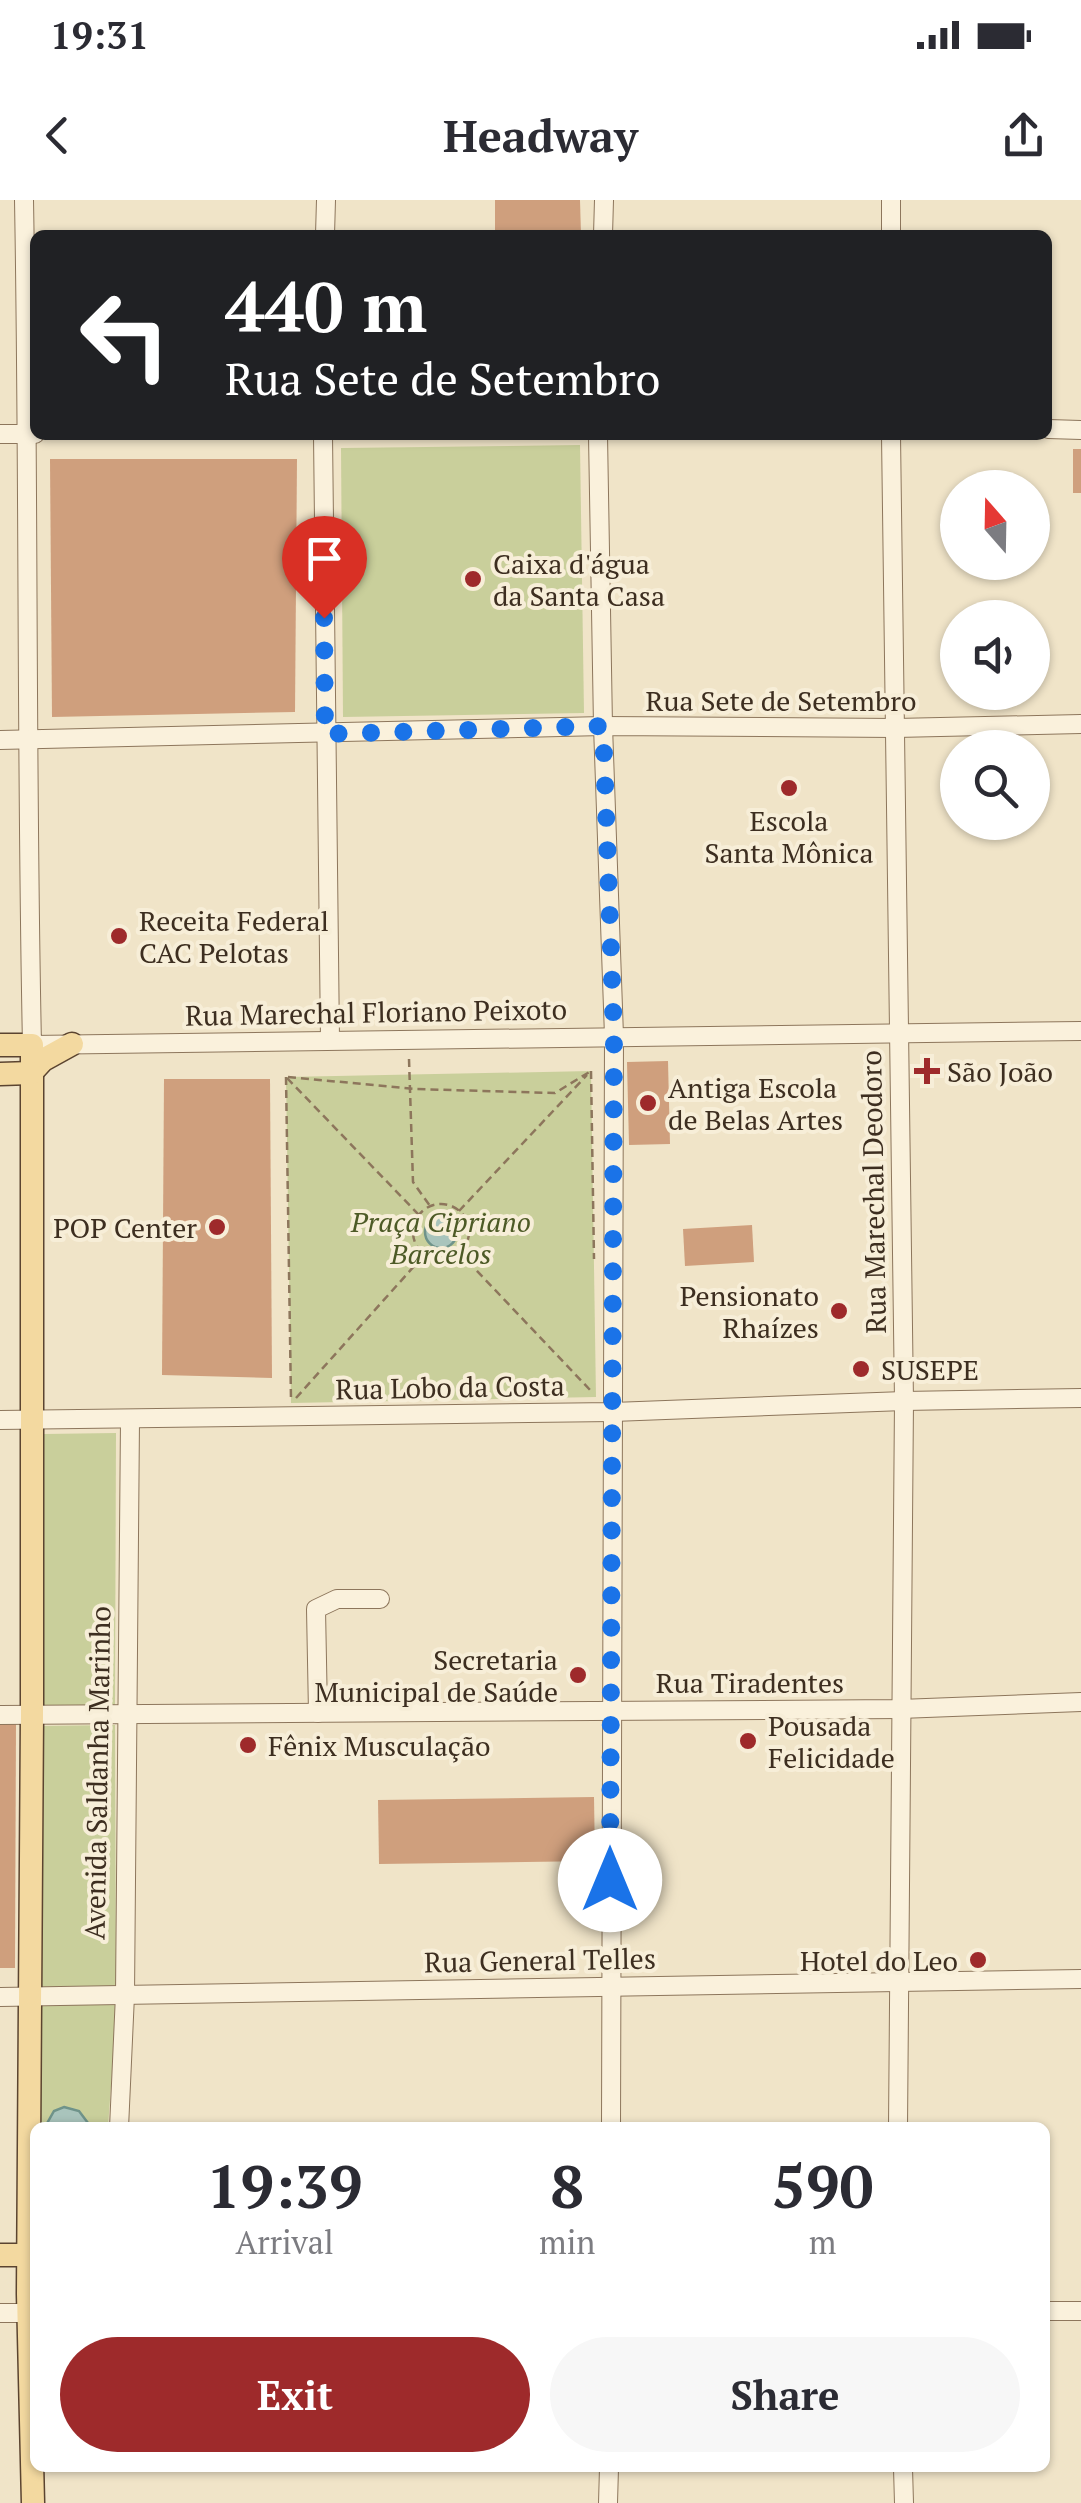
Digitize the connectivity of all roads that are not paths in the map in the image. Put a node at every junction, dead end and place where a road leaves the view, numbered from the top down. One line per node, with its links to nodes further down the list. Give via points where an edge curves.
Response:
1 (24, 200): 8 (street)
2 (326, 200): 5 (street)
3 (604, 200): 6 (street)
4 (891, 200): 7 (street)
5 (326, 230)
6 (604, 230)
7 (891, 230)
8 (30, 401)
9 (1052, 430): 10 (street)
10 (1081, 430)
11 (0, 434): 12 (street)
12 (30, 434)
13 (31, 440): 22 (street)
14 (323, 440): 20 (street)
15 (598, 440): 18 (street)
16 (890, 440): 19 (street, Rua Marechal Deodoro)
17 (1081, 724): 19 (street, Rua Sete de Setembro)
18 (603, 726): 19 (street, Rua Sete de Setembro); 20 (street, Rua Sete de Setembro); 25 (street)
19 (896, 728): 24 (street, Rua Marechal Deodoro)
20 (325, 734): 22 (street, Rua Sete de Setembro); 26 (street)
21 (0, 740): 22 (street, Rua Sete de Setembro)
22 (27, 740): 27 (street)
23 (1081, 1031): 24 (street, Rua Marechal Floriano Peixoto)
24 (898, 1032): 25 (street, Rua Marechal Floriano Peixoto); 33 (street, Rua Marechal Deodoro)
25 (614, 1036): 26 (street, Rua Marechal Floriano Peixoto); 34 (street)
26 (330, 1040): 28 (street, Rua Marechal Floriano Peixoto)
27 (32, 1044): 28 (street, Rua Marechal Floriano Peixoto); 29 (main road); 31 (main road)
28 (72, 1044): 31 (main road)
29 (0, 1045)
30 (0, 1074): 31 (main road)
31 (31, 1074): 36 (main road)
32 (1081, 1398): 33 (street, Rua Lobo da Costa)
33 (904, 1401): 34 (street, Rua Lobo da Costa); 40 (street, Rua Marechal Deodoro)
34 (613, 1412): 37 (street, Rua Lobo da Costa); 41 (street)
35 (0, 1420): 36 (street, Rua Lobo da Costa)
36 (32, 1420): 37 (street, Rua Lobo da Costa); 45 (main road)
37 (130, 1420): 43 (street, Avenida Saldanha Marinho)
38 (380, 1598): 42 (street, via 337,1599 316,1609)
39 (1081, 1702): 40 (street, Rua Tiradentes)
40 (900, 1709): 41 (street, Rua Tiradentes); 47 (street, Rua Marechal Deodoro)
41 (611, 1711): 42 (street, Rua Tiradentes); 48 (street)
42 (318, 1713): 43 (street, Rua Tiradentes)
43 (128, 1714): 45 (street, Rua Tiradentes); 49 (street, Avenida Saldanha Marinho)
44 (0, 1715): 45 (street, Rua Tiradentes)
45 (32, 1715): 51 (main road)
46 (1081, 1979): 47 (street, Rua General Telles)
47 (897, 1982): 48 (street, Rua General Telles); 55 (street, Rua Marechal Deodoro)
48 (610, 1986): 49 (street, Rua General Telles); 54 (street)
49 (125, 1995): 51 (street, Rua General Telles); 53 (street, Avenida Saldanha Marinho)
50 (0, 1996): 51 (street, Rua General Telles)
51 (30, 1996): 52 (main road)
52 (30, 2122)
53 (119, 2122)
54 (611, 2122)
55 (898, 2122)
56 (0, 2254): 57 (main road)
57 (30, 2255)
58 (1081, 2311): 59 (street)
59 (1050, 2312)
60 (0, 2313): 61 (street)
61 (30, 2313)
62 (33, 2472): 65 (main road)
63 (609, 2472): 66 (street)
64 (904, 2472): 67 (street)
65 (33, 2503)
66 (608, 2503)
67 (904, 2503)

